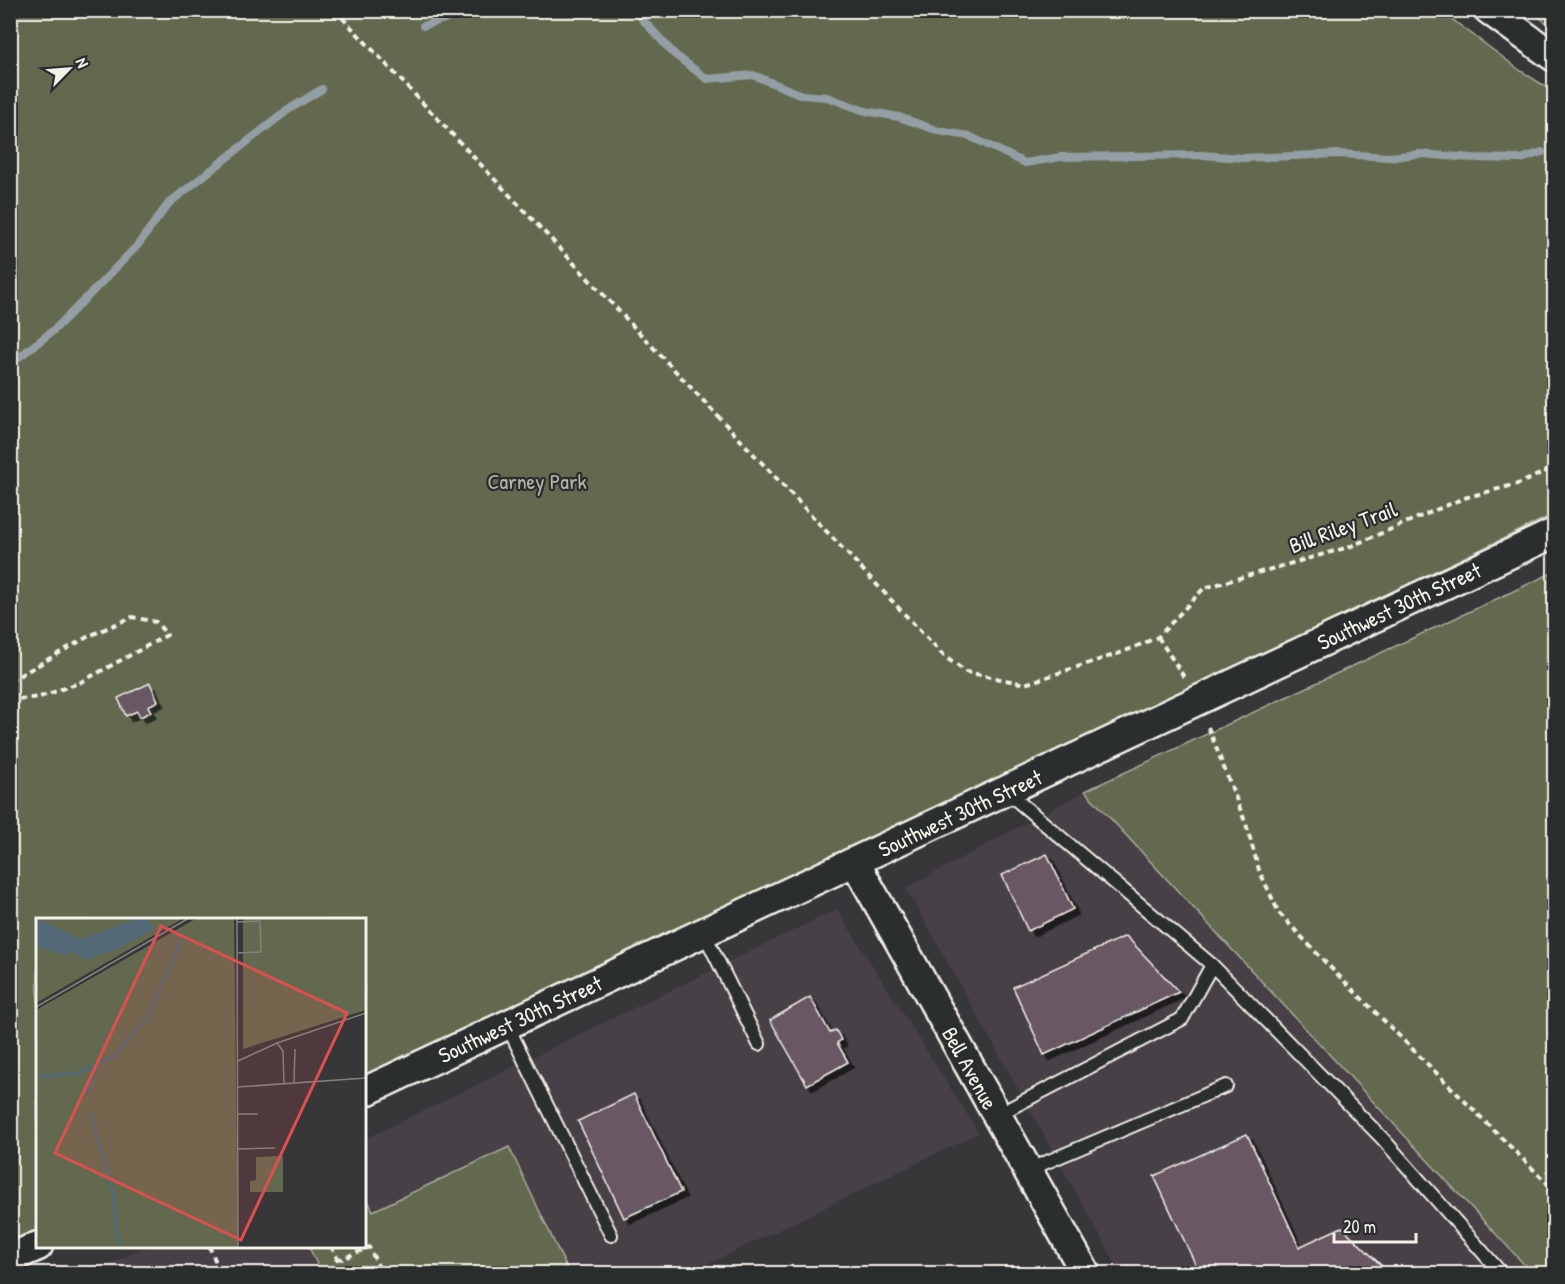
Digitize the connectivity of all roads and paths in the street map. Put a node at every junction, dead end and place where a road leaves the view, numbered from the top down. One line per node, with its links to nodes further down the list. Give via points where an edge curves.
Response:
1 (336, 10): 6 (path, via 945,656 966,672 1025,684)
2 (1489, 10): 3 (street)
3 (1554, 57)
4 (1554, 467): 6 (path, Bill Riley Trail, via 1521,483 1464,498 1349,547 1204,588)
5 (1554, 533): 9 (street, Southwest 30th Street)
6 (1158, 637): 9 (path)
7 (10, 681): 8 (path, via 89,636 132,617 156,622 167,635 81,682 40,697)
8 (10, 700)
9 (1198, 700): 10 (street, Southwest 30th Street); 20 (path, via 1259,870 1279,913)
10 (1006, 791): 11 (street, Southwest 30th Street); 13 (lane)
11 (855, 862): 12 (street, Southwest 30th Street); 18 (street, Bell Avenue)
12 (704, 933): 14 (street, Southwest 30th Street); 15 (lane)
13 (1212, 965): 18 (lane, via 1182,1019); 35 (lane, via 1382,1138)
14 (507, 1025): 17 (street, Southwest 30th Street); 21 (lane)
15 (759, 1044)
16 (1226, 1086): 19 (lane)
17 (366, 1091)
18 (997, 1115): 19 (street, Bell Avenue)
19 (1028, 1170): 34 (street, Bell Avenue)
20 (1554, 1190)
21 (611, 1234)
22 (36, 1247): 25 (street)
23 (210, 1248): 27 (path)
24 (333, 1248): 26 (path)
25 (10, 1258)
26 (337, 1258): 28 (path, via 369,1247); 31 (path)
27 (218, 1266): 29 (path); 30 (path)
28 (379, 1268): 32 (path); 33 (path)
29 (202, 1274)
30 (221, 1274)
31 (338, 1274)
32 (366, 1274)
33 (382, 1274)
34 (1086, 1274)
35 (1502, 1274)

